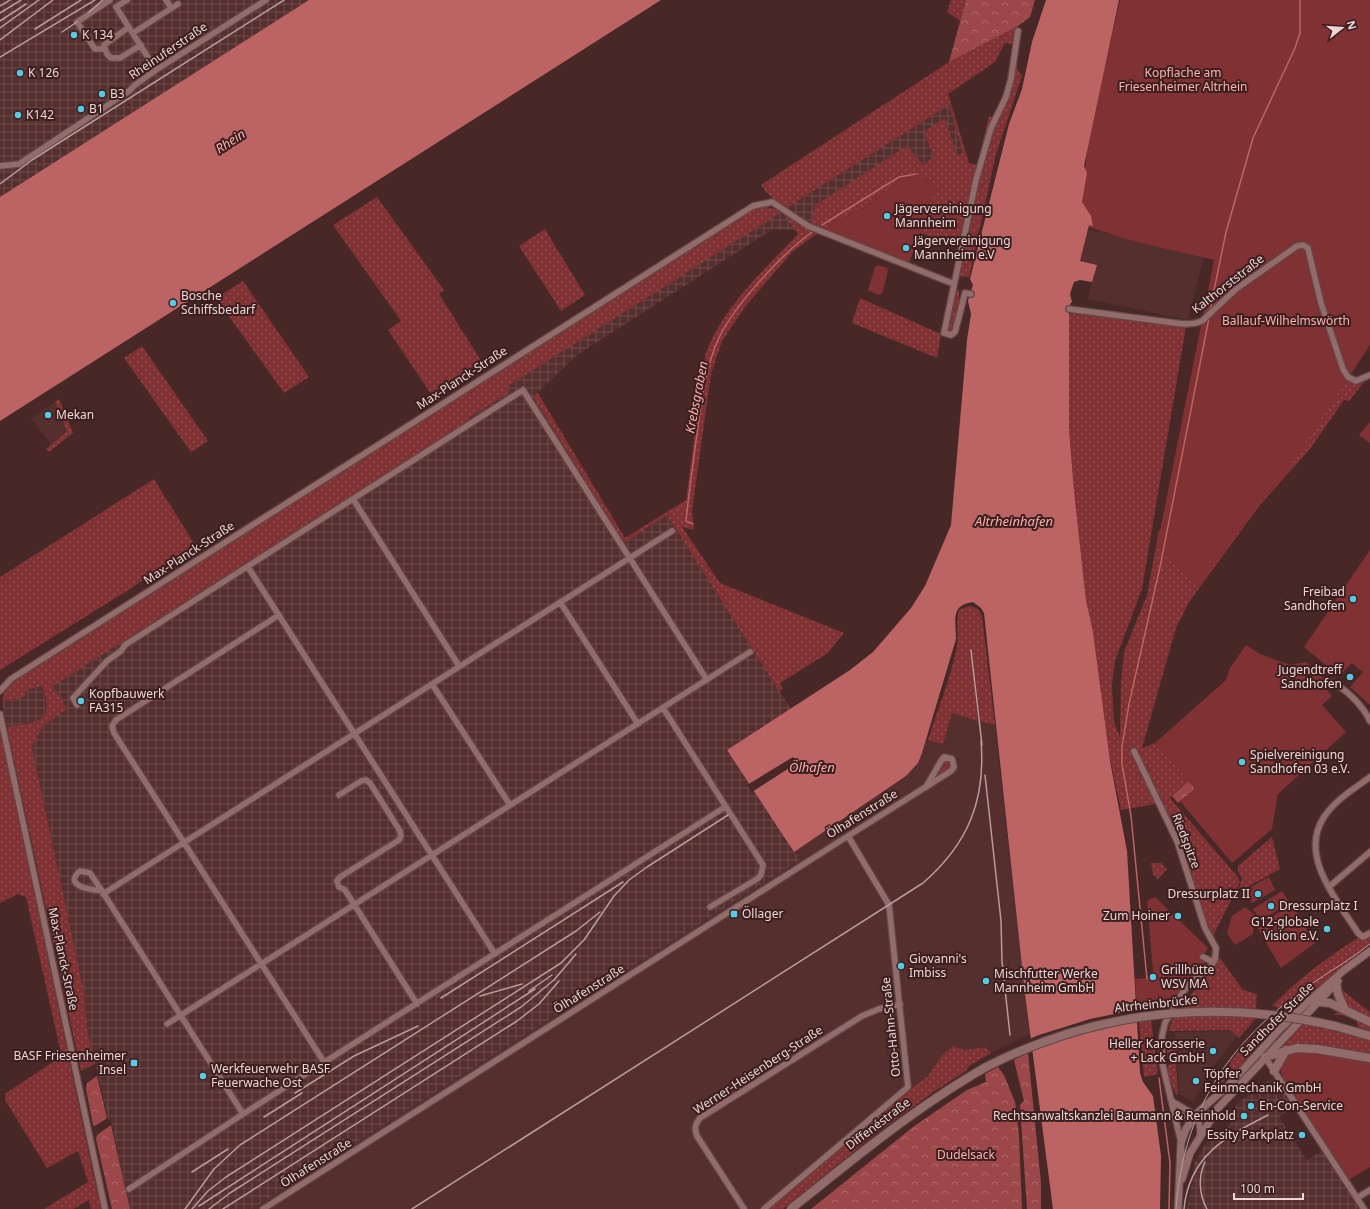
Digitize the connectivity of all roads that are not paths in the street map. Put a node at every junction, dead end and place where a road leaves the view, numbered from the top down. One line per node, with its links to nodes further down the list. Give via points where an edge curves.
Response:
1 (111, 0): 6 (street); 12 (street, via 77,22 95,49)
2 (127, 0): 6 (street)
3 (166, 0): 7 (street)
4 (266, 0): 13 (street, Rheinuferstraße)
5 (178, 4): 7 (street)
6 (116, 7): 8 (street)
7 (171, 8): 10 (street)
8 (129, 27): 10 (street); 12 (street, via 108,41 104,45)
9 (1018, 31): 15 (street, via 1011,79 1006,97 991,128 976,180)
10 (133, 33): 11 (street)
11 (141, 45): 12 (street, via 124,57 116,59 111,58); 13 (street)
12 (105, 49)
13 (156, 70): 14 (street, Rheinuferstraße, via 130,92 18,164)
14 (0, 166)
15 (954, 284): 16 (street, via 944,333 951,335 955,332 965,292); 30 (street, Max-Planck-Straße, via 808,226 772,202 753,206 22,672)
16 (971, 294)
17 (1069, 309): 18 (street, Kalthorststraße, via 1174,323 1190,324 1202,321 1236,289 1297,246 1303,245 1308,248 1321,303 1343,369 1348,377 1356,381)
18 (1370, 375)
19 (353, 499): 21 (street, via 523,390); 22 (street); 26 (street)
20 (672, 531): 21 (street)
21 (629, 558): 23 (street); 27 (street)
22 (248, 567): 24 (street); 31 (street, via 125,645 122,651 107,661 73,698)
23 (560, 602): 26 (street); 35 (street)
24 (279, 616): 36 (street); 44 (street, via 116,720 112,726)
25 (750, 652): 27 (street)
26 (460, 666): 29 (street)
27 (707, 680): 32 (street)
28 (1330, 682): 34 (street, via 1337,684 1360,705)
29 (432, 684): 36 (street); 41 (street)
30 (0, 691)
31 (77, 705)
32 (663, 708): 35 (street); 42 (street)
33 (0, 714): 85 (street, Max-Planck-Straße)
34 (1370, 721)
35 (638, 724): 41 (street)
36 (355, 733): 44 (street); 46 (street)
37 (1134, 751): 55 (street, Riedspitze, via 1177,841 1205,928 1216,948)
38 (1370, 777): 47 (street, via 1332,807 1318,827 1316,857 1320,870)
39 (926, 787): 39 (street, Ölhafenstraße, via 951,771 954,767 952,759 944,757); 43 (street, Ölhafenstraße)
40 (339, 795): 49 (street, via 366,780 401,836 399,840 337,881)
41 (510, 805): 46 (street)
42 (725, 808): 50 (street, via 762,861 763,870 757,879); 53 (street)
43 (848, 836): 62 (street, Otto-Hahn-Straße, via 889,905); 86 (street, Ölhafenstraße)
44 (184, 842): 48 (street); 57 (street)
45 (1370, 852): 47 (street)
46 (432, 855): 49 (street); 53 (street)
47 (1330, 886): 51 (street, via 1358,933 1363,937)
48 (102, 892): 48 (street, via 90,873 80,871 76,874 77,885 81,888); 64 (street)
49 (354, 905): 57 (street); 61 (street)
50 (710, 907)
51 (1370, 933)
52 (1370, 951): 56 (street, Sandhofer Straße)
53 (495, 954): 61 (street)
54 (1203, 957): 55 (street)
55 (1214, 962): 74 (street, via 1188,985 1165,1022 1162,1062)
56 (1356, 962): 58 (street, Sandhofer Straße); 59 (street, Sandhofer Straße, via 1342,971)
57 (261, 964): 64 (street); 71 (street)
58 (1336, 983): 60 (street, Sandhofer Straße); 63 (main road)
59 (1309, 1001): 60 (main road); 69 (street, Sandhofer Straße)
60 (1319, 1001): 63 (main road); 69 (street, Sandhofer Straße)
61 (417, 1004): 71 (street)
62 (900, 1004): 87 (street, Werner-Heisenberg-Straße, via 862,1016 700,1118 695,1130); 88 (street, Otto-Hahn-Straße, via 908,1087)
63 (1344, 1008): 65 (main road)
64 (180, 1016): 66 (street); 77 (street)
65 (1370, 1022)
66 (167, 1024)
67 (1370, 1036): 72 (main road, Altrheinbrücke, bridge, via 1283,1016 1229,1011 1181,1012 1138,1016 1072,1031)
68 (1286, 1050): 69 (main road); 70 (main road, via 1317,1049); 73 (main road)
69 (1262, 1054): 73 (street); 76 (street, Sandhofer Straße); 78 (street, Sandhofer Straße)
70 (1370, 1058)
71 (324, 1062): 77 (street)
72 (986, 1067): 89 (main road, Diffenéstraße, via 944,1091 890,1129)
73 (1274, 1071): 83 (street)
74 (1172, 1101): 75 (street); 78 (street)
75 (1175, 1112): 78 (street); 80 (street)
76 (1215, 1112): 78 (street); 79 (street, Sandhofer Straße)
77 (243, 1114): 81 (street)
78 (1195, 1118): 79 (street); 80 (street, Sandhofer Straße)
79 (1200, 1134): 84 (street, Sandhofer Straße, via 1185,1165)
80 (1181, 1142): 84 (street, Sandhofer Straße)
81 (129, 1188)
82 (1370, 1190): 83 (street)
83 (1357, 1198): 90 (street)
84 (1178, 1206)
85 (105, 1209)
86 (264, 1209)
87 (744, 1209)
88 (764, 1209)
89 (790, 1209)
90 (1364, 1209)

